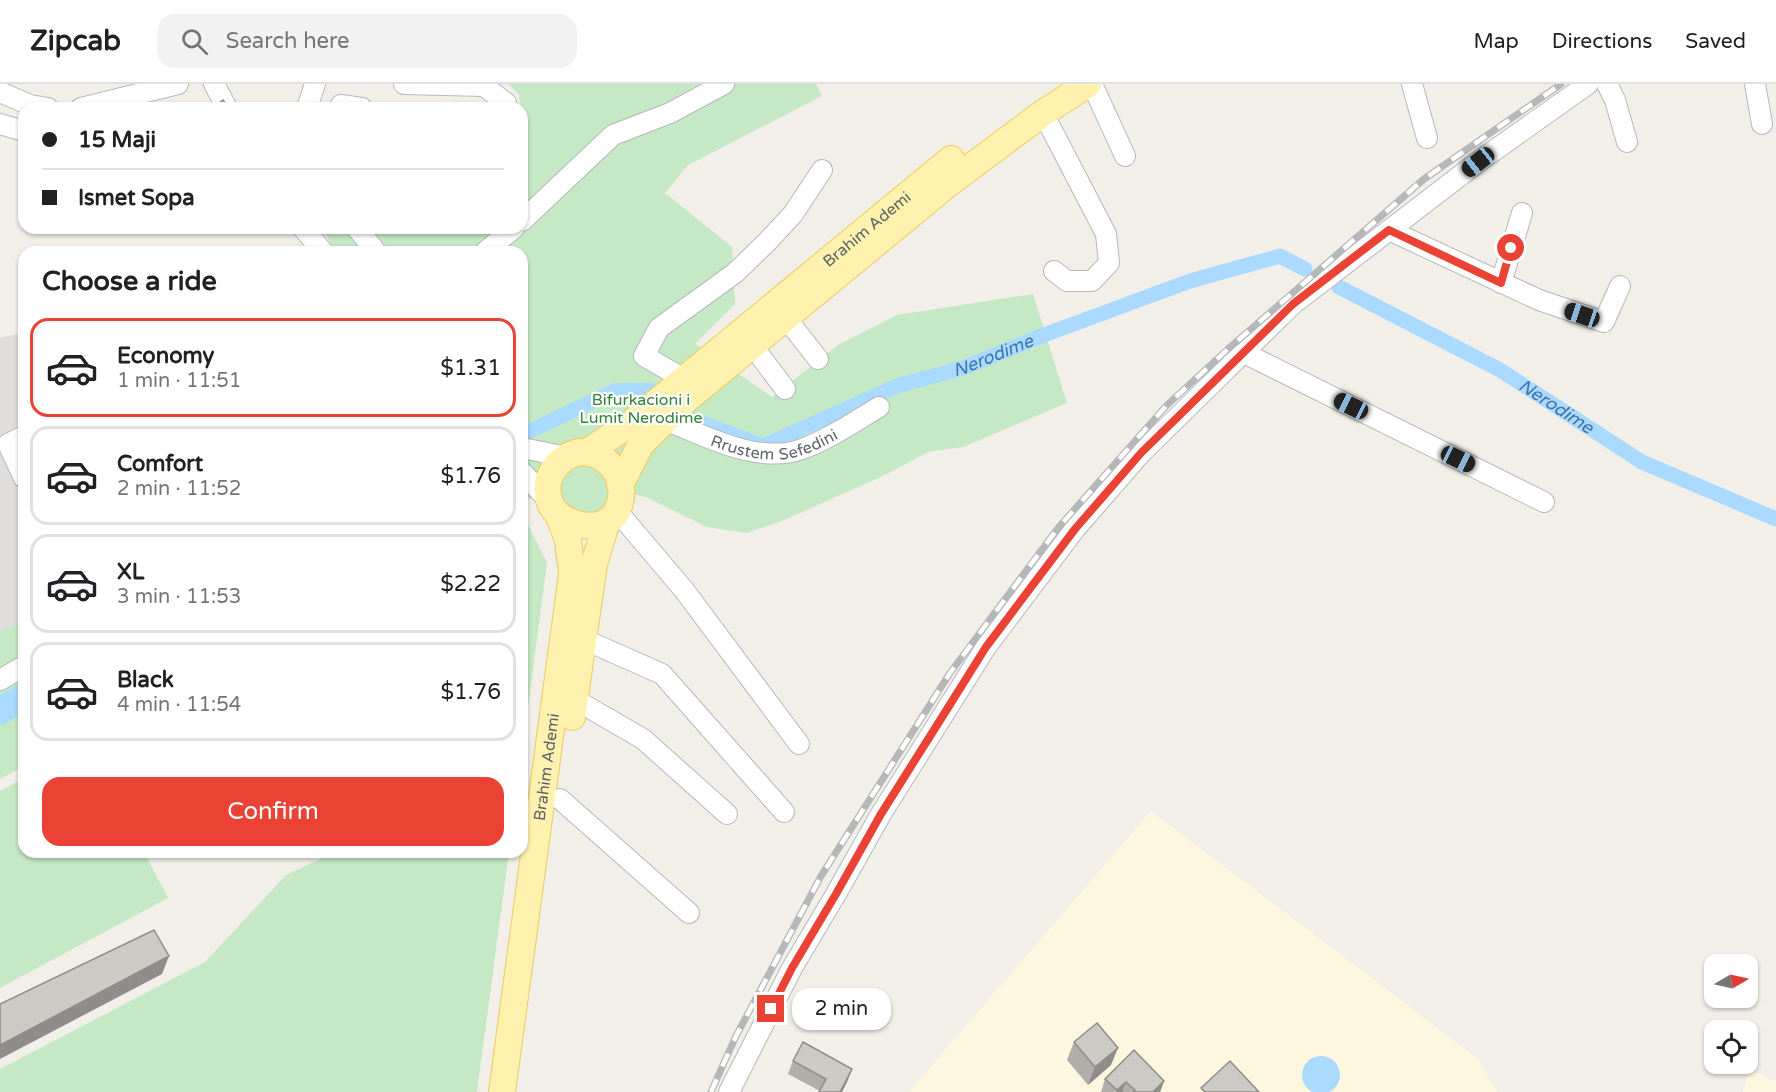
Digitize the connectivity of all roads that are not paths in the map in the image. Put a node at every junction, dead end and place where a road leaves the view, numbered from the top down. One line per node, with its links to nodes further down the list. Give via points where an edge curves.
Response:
1 (178, 84): 14 (street)
2 (214, 84): 15 (street)
3 (315, 84): 16 (street)
4 (404, 84): 17 (street, via 484,86)
5 (724, 84): 27 (street, via 670,113 613,135)
6 (1055, 84): 42 (main road, Brahim Ademi, via 934,172)
7 (1090, 84): 18 (main road, Brahim Ademi); 24 (street)
8 (1412, 84): 22 (street)
9 (1588, 84): 28 (street)
10 (1607, 84): 23 (street)
11 (1755, 84): 20 (street)
12 (0, 92): 13 (street)
13 (23, 102)
14 (105, 102)
15 (224, 102)
16 (309, 102)
17 (506, 102)
18 (1042, 113): 35 (street, via 1106,234 1109,263 1092,281 1067,281); 38 (main road, Brahim Ademi, via 948,183)
19 (0, 124): 21 (street)
20 (1762, 124)
21 (18, 129)
22 (1427, 138)
23 (1627, 142)
24 (1125, 156)
25 (822, 170): 42 (street, via 793,214 735,273 659,328 644,356)
26 (1522, 213): 36 (street)
27 (528, 215)
28 (1389, 230): 36 (street); 40 (street, via 1293,304)
29 (308, 234): 32 (street)
30 (362, 234): 33 (street)
31 (507, 234): 34 (street)
32 (318, 246)
33 (371, 246)
34 (492, 246)
35 (1054, 271)
36 (1501, 283): 37 (street, via 1604,322)
37 (1620, 286)
38 (786, 318): 39 (main road, Brahim Ademi); 41 (street)
39 (752, 345): 43 (street); 45 (main road, Brahim Ademi)
40 (1244, 353): 52 (street); 66 (street, via 1141,453 1075,529 986,647 881,814 792,968)
41 (818, 359)
42 (684, 379): 48 (main road, Brahim Ademi, via 630,424)
43 (785, 389)
44 (879, 407): 45 (street, Rrustem Sefedini, via 799,450 756,453)
45 (664, 419): 51 (main road, Brahim Ademi, via 641,444)
46 (18, 439): 49 (street, via 8,444)
47 (528, 449): 48 (street)
48 (577, 454): 51 (main road, via 606,459); 53 (main road, Brahim Ademi, via 550,476)
49 (18, 465)
50 (528, 479): 53 (street)
51 (620, 485): 54 (main road, Brahim Ademi)
52 (1544, 502)
53 (554, 508): 54 (main road, via 581,526); 64 (main road, Brahim Ademi, via 572,558 571,585)
54 (612, 516): 55 (main road, Brahim Ademi, via 594,564); 59 (street, via 684,590)
55 (583, 639): 58 (main road, Brahim Ademi); 61 (street, via 662,674)
56 (18, 670): 57 (street)
57 (0, 680)
58 (574, 699): 60 (main road, Brahim Ademi); 62 (street, Brahim Ademi, via 643,740)
59 (799, 744)
60 (560, 799): 63 (street, Brahim Ademi); 65 (main road, Brahim Ademi)
61 (784, 812)
62 (727, 814)
63 (689, 913)
64 (502, 1092)
65 (520, 1092)
66 (729, 1092)

